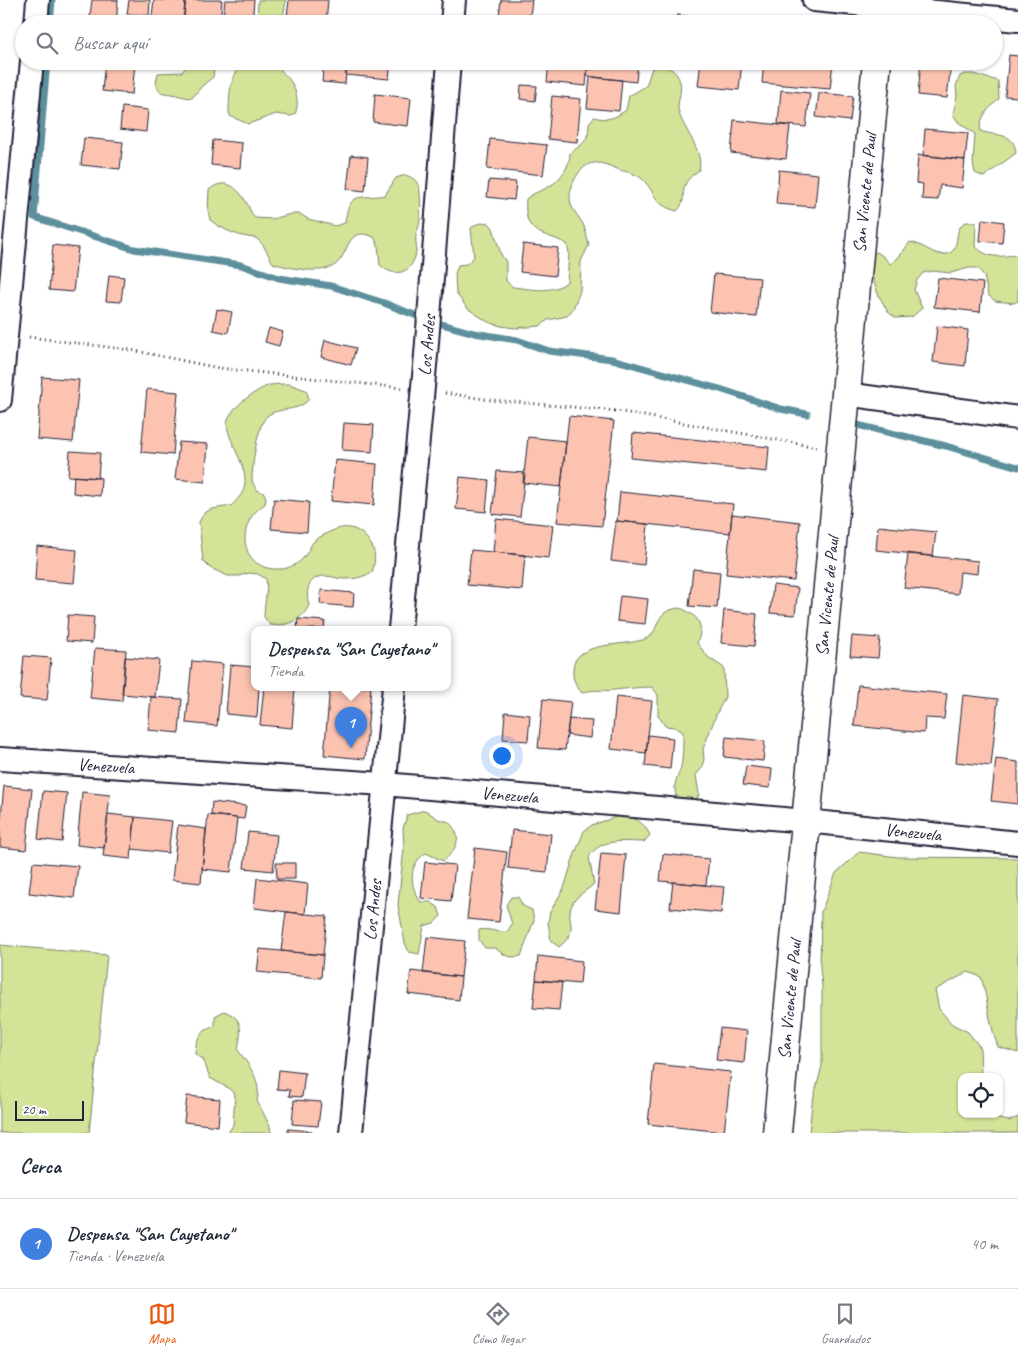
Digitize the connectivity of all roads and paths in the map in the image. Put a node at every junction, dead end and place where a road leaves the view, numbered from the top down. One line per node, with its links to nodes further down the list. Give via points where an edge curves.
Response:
1 (38, 0): 5 (street)
2 (454, 0): 6 (street)
3 (814, 0): 4 (street)
4 (882, 10): 7 (street)
5 (37, 15)
6 (453, 15)
7 (950, 15)
8 (1003, 19): 9 (street)
9 (1018, 20)
10 (31, 70): 13 (street)
11 (448, 70): 17 (street, Los Andes)
12 (876, 70): 14 (street, San Vicente de Paul)
13 (3, 334): 15 (street)
14 (846, 394): 16 (street); 21 (street, San Vicente de Paul)
15 (0, 400)
16 (1018, 418)
17 (400, 626)
18 (394, 691): 20 (street, Los Andes)
19 (0, 759): 20 (street, Venezuela)
20 (384, 784): 21 (street, Venezuela); 23 (street, Los Andes)
21 (806, 821): 22 (street, Venezuela); 24 (street, San Vicente de Paul)
22 (1018, 844)
23 (350, 1133)
24 (777, 1133)

